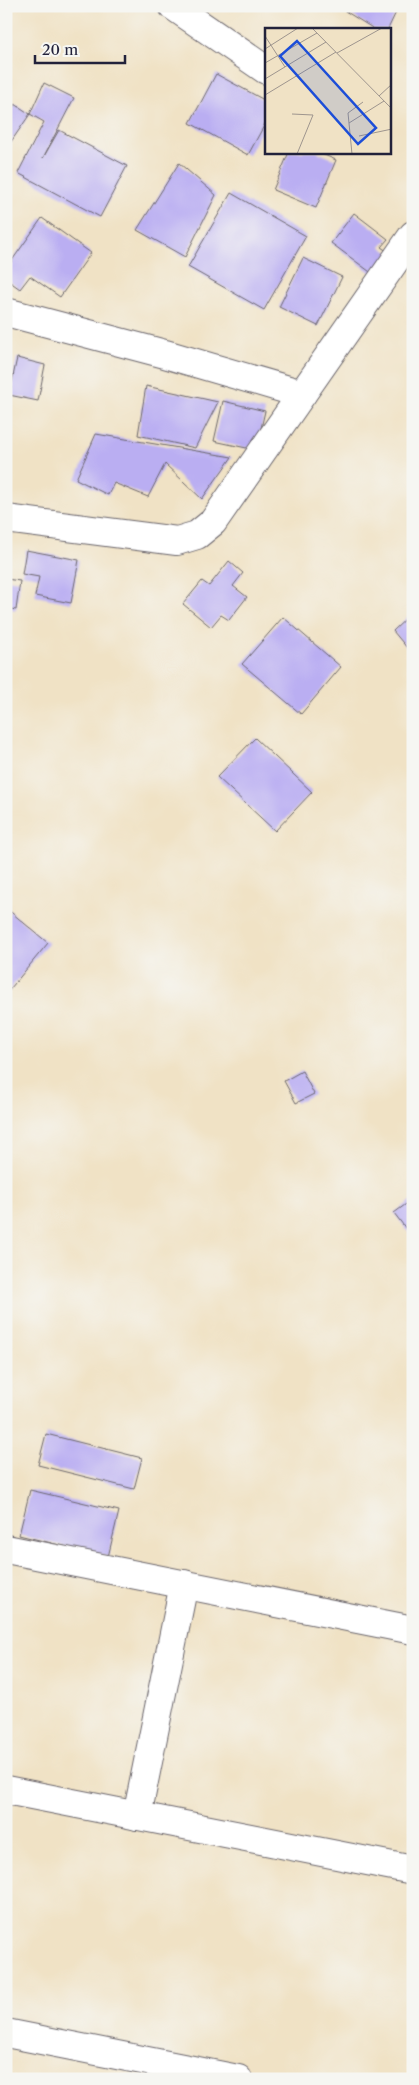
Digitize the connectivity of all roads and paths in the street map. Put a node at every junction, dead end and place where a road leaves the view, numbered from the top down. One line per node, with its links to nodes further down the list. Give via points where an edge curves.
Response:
1 (173, 6): 2 (street)
2 (265, 69)
3 (413, 235): 5 (street)
4 (6, 312): 5 (street)
5 (302, 394): 6 (street, via 213,522 197,535 177,541)
6 (6, 519)
7 (6, 1549): 8 (street)
8 (184, 1584): 9 (street); 11 (street)
9 (413, 1630)
10 (6, 1790): 11 (street)
11 (137, 1816): 12 (street)
12 (413, 1870)
13 (6, 2033): 14 (street)
14 (238, 2079)

